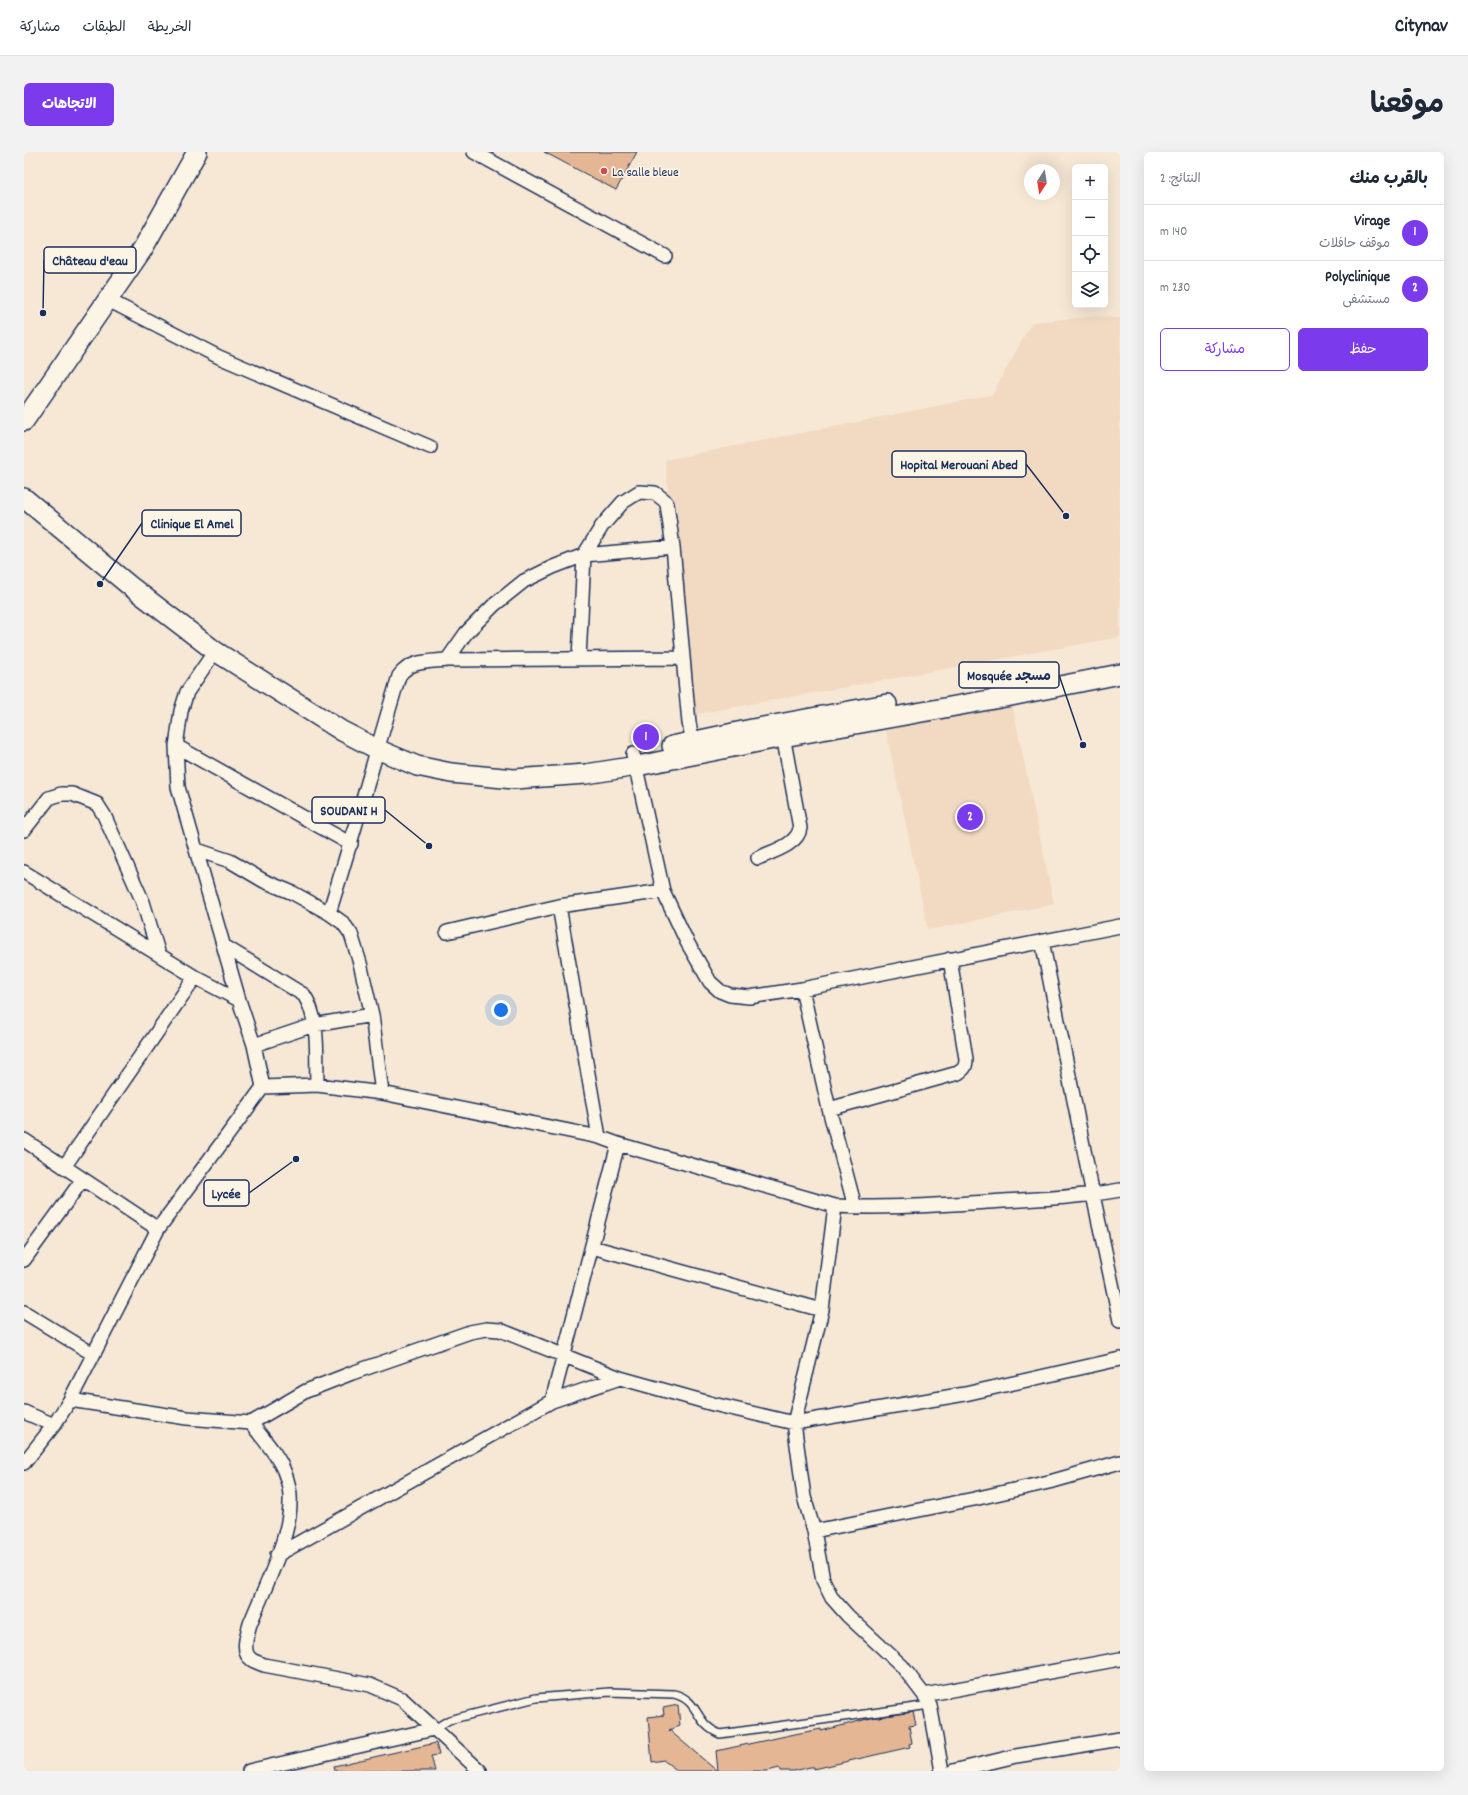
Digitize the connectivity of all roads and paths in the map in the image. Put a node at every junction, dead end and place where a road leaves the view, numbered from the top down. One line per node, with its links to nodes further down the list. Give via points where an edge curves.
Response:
1 (197, 152): 4 (main road, via 142,250)
2 (474, 152): 3 (street)
3 (665, 256)
4 (108, 300): 5 (main road); 6 (street, via 219,357)
5 (24, 421)
6 (430, 447)
7 (24, 498): 10 (main road, via 130,586)
8 (673, 547): 9 (street); 9 (street, via 664,500 655,493 639,492 623,502 602,526); 11 (street)
9 (584, 555): 12 (street); 13 (street, via 524,581 494,605 466,633)
10 (215, 651): 19 (street, via 187,692 181,711); 20 (main road, via 342,731)
11 (682, 658): 12 (street); 18 (street)
12 (579, 659): 13 (street)
13 (447, 660): 20 (street, via 410,665 403,670 399,676)
14 (1120, 664): 16 (main road)
15 (1120, 674): 16 (main road)
16 (1009, 690): 17 (main road)
17 (782, 730): 18 (main road); 21 (main road); 25 (street, via 799,834 784,846)
18 (693, 742): 21 (main road)
19 (176, 746): 23 (street); 24 (street, via 178,787)
20 (385, 752): 21 (main road, via 417,766 451,773 507,778 586,774); 23 (street)
21 (635, 760): 27 (street)
22 (24, 830): 34 (street, via 50,798 61,794 72,794 97,804 143,902)
23 (351, 844): 29 (street)
24 (197, 850): 29 (street, via 230,861); 33 (street)
25 (758, 858)
26 (24, 872): 34 (street)
27 (663, 891): 28 (street); 37 (street, via 687,942 710,982 720,991 730,996 749,997)
28 (559, 906): 31 (street); 46 (street)
29 (329, 913): 39 (street, via 343,923 351,934)
30 (1120, 926): 32 (street)
31 (447, 932)
32 (1042, 941): 35 (street); 52 (street)
33 (224, 946): 38 (street); 40 (street, via 304,995 309,1003)
34 (159, 955): 36 (street)
35 (950, 959): 37 (street); 45 (street, via 966,1059 964,1070)
36 (195, 977): 38 (street); 49 (street)
37 (802, 989): 45 (street)
38 (239, 1000): 41 (street)
39 (372, 1015): 40 (street); 44 (street)
40 (314, 1025): 41 (street); 42 (street)
41 (254, 1045): 43 (street)
42 (317, 1085): 43 (street); 44 (street)
43 (263, 1087): 55 (street)
44 (382, 1093): 46 (street)
45 (829, 1110): 54 (street)
46 (599, 1137): 48 (street)
47 (24, 1140): 49 (street)
48 (618, 1144): 53 (street); 56 (street)
49 (64, 1167): 50 (street)
50 (83, 1180): 55 (street); 57 (street)
51 (1120, 1190): 52 (street)
52 (1093, 1195): 54 (street); 60 (street)
53 (835, 1206): 54 (street); 58 (street)
54 (855, 1208)
55 (158, 1229): 61 (street)
56 (592, 1248): 58 (street); 62 (street)
57 (24, 1260)
58 (822, 1310): 68 (street)
59 (24, 1312): 61 (street)
60 (1120, 1322)
61 (93, 1354): 65 (street)
62 (564, 1356): 64 (street); 66 (street); 69 (street, via 500,1330 470,1332 306,1391)
63 (1120, 1359): 68 (street, via 965,1394)
64 (620, 1378): 66 (street); 68 (street)
65 (70, 1400): 69 (street, via 188,1418); 70 (street)
66 (552, 1401): 74 (street)
67 (24, 1412): 70 (street)
68 (794, 1423): 73 (street, via 804,1497)
69 (251, 1424): 74 (street, via 275,1454 284,1470 290,1490 288,1525)
70 (54, 1426): 72 (street)
71 (1120, 1462): 73 (street, via 974,1499)
72 (24, 1463)
73 (814, 1531): 76 (street, via 823,1580 832,1598 902,1666)
74 (278, 1555): 77 (street, via 250,1624 246,1652 250,1659 271,1666 370,1685 402,1699)
75 (1120, 1659): 76 (street)
76 (927, 1700): 77 (lane, via 720,1734 711,1731 700,1720 693,1704 684,1696 610,1692 536,1698 449,1720); 81 (street)
77 (434, 1729): 79 (street); 80 (street)
78 (1120, 1739): 82 (street, via 1016,1756)
79 (249, 1771)
80 (480, 1771)
81 (942, 1771)
82 (953, 1771)

